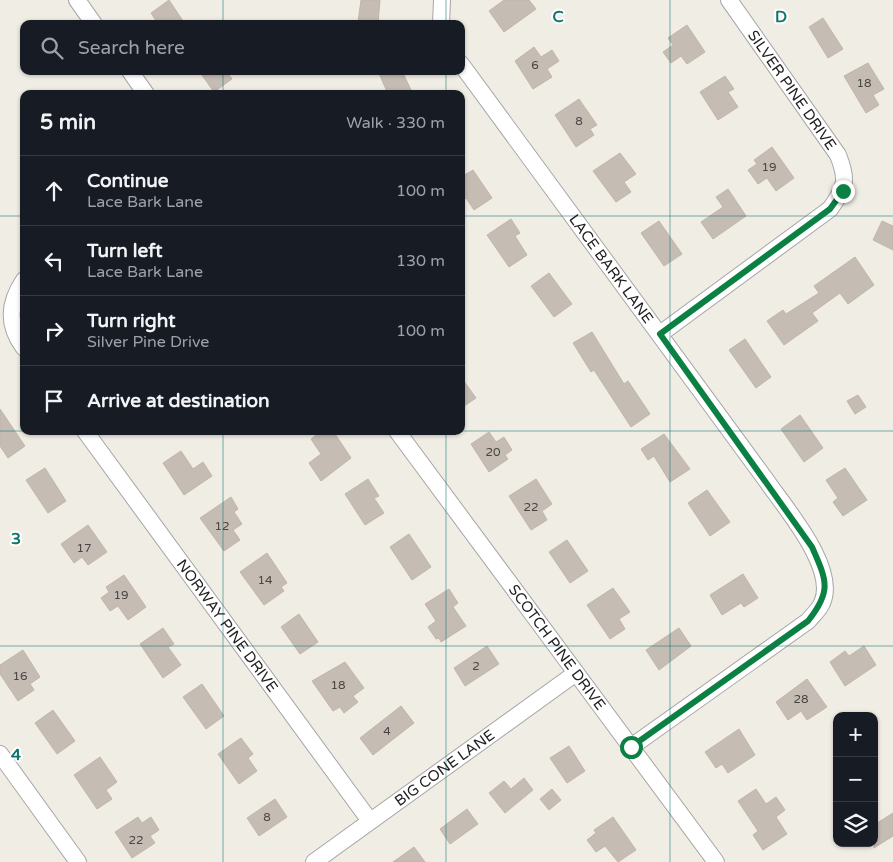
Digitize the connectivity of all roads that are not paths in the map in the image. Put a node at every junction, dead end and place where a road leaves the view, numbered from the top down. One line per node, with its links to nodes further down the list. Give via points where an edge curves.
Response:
1 (77, 0): 4 (street)
2 (442, 0): 5 (street)
3 (729, 0): 10 (street, SILVER PINE DRIVE, via 838,154 844,171 843,191 830,209)
4 (91, 20)
5 (441, 20)
6 (465, 69): 10 (street, LACE BARK LANE)
7 (133, 75): 8 (street)
8 (143, 90)
9 (20, 286): 11 (street, via 15,293 11,314 14,335)
10 (660, 334): 15 (street, LACE BARK LANE, via 812,547 826,584 822,603 808,621)
11 (20, 343)
12 (88, 435): 17 (street, NORWAY PINE DRIVE)
13 (400, 435): 14 (street, SCOTCH PINE DRIVE)
14 (576, 673): 15 (street, SCOTCH PINE DRIVE); 17 (street, BIG CONE LANE)
15 (631, 747): 20 (street, SCOTCH PINE DRIVE)
16 (0, 754): 18 (street)
17 (370, 820): 19 (street, BIG CONE LANE)
18 (78, 862)
19 (314, 862)
20 (716, 862)

